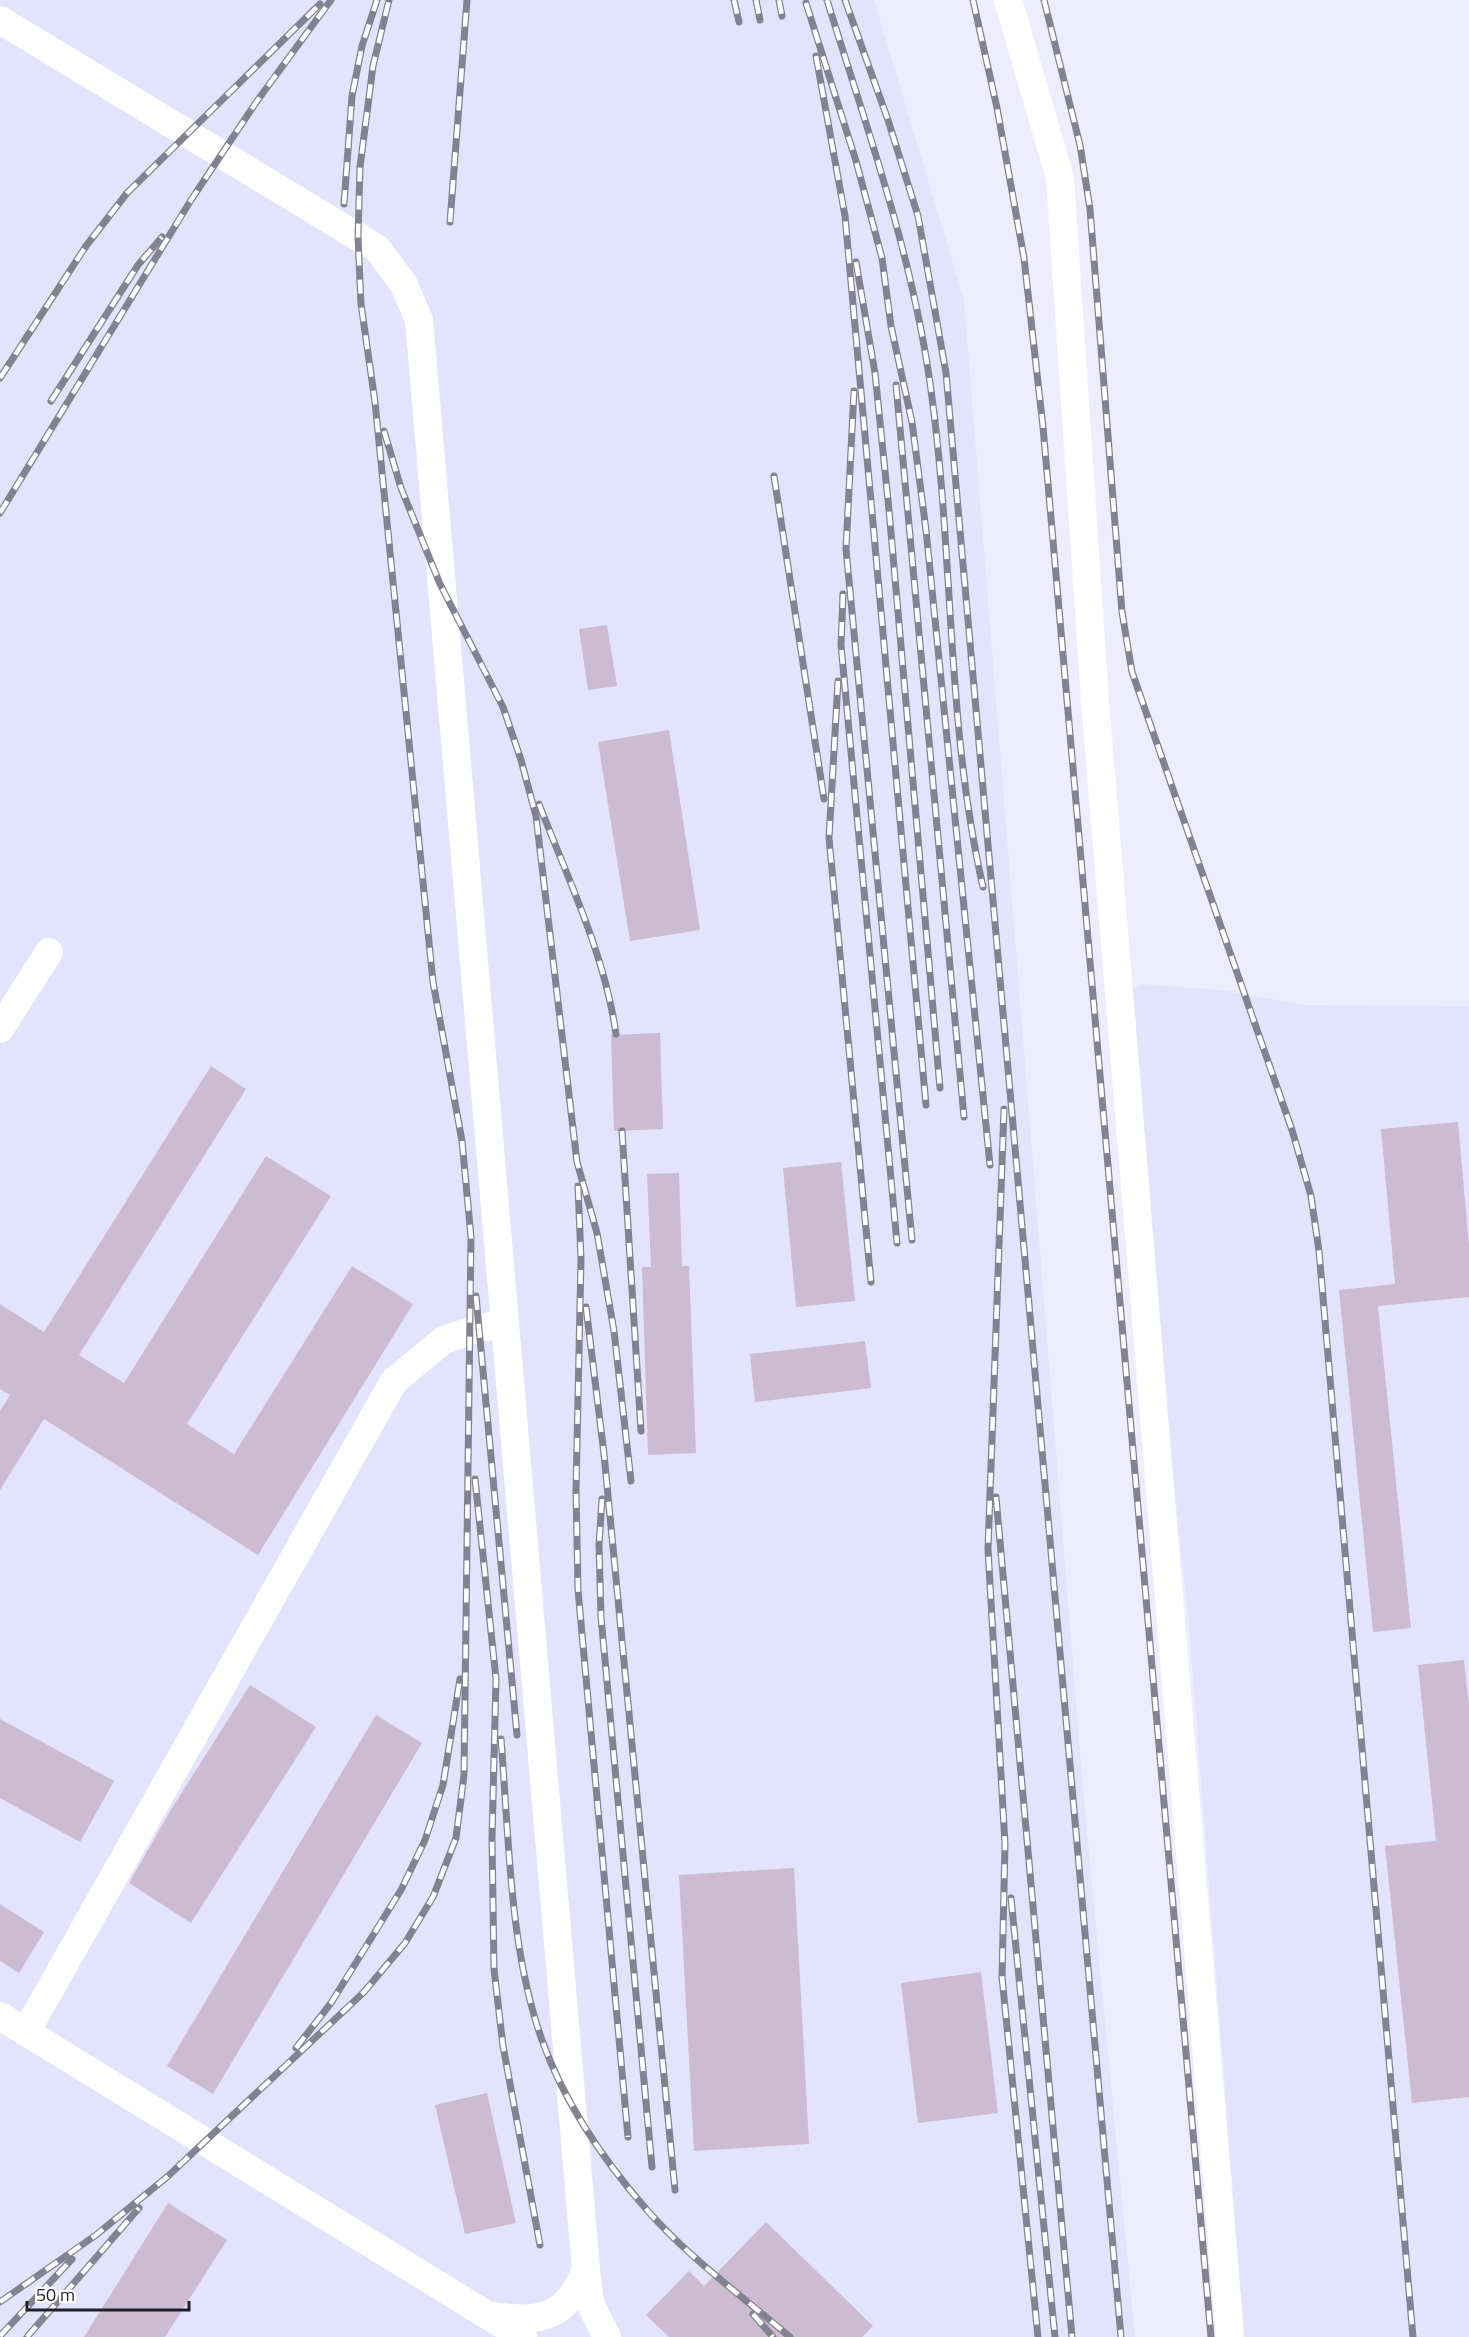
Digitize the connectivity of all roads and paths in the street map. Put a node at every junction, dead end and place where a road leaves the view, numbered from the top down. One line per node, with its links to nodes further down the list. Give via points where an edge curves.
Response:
1 (1008, 0): 12 (lane, via 1060,178 1095,701)
2 (0, 20): 5 (lane, via 378,249 404,285 419,320)
3 (50, 952): 4 (lane)
4 (0, 1029)
5 (505, 1324): 7 (lane, via 444,1340 394,1381); 8 (lane)
6 (0, 2016): 7 (lane)
7 (26, 2032): 9 (lane)
8 (586, 2270): 9 (lane, via 577,2293 553,2314 522,2320); 11 (lane, via 590,2303)
9 (489, 2316): 10 (lane)
10 (523, 2337)
11 (607, 2337)
12 (1230, 2337)

